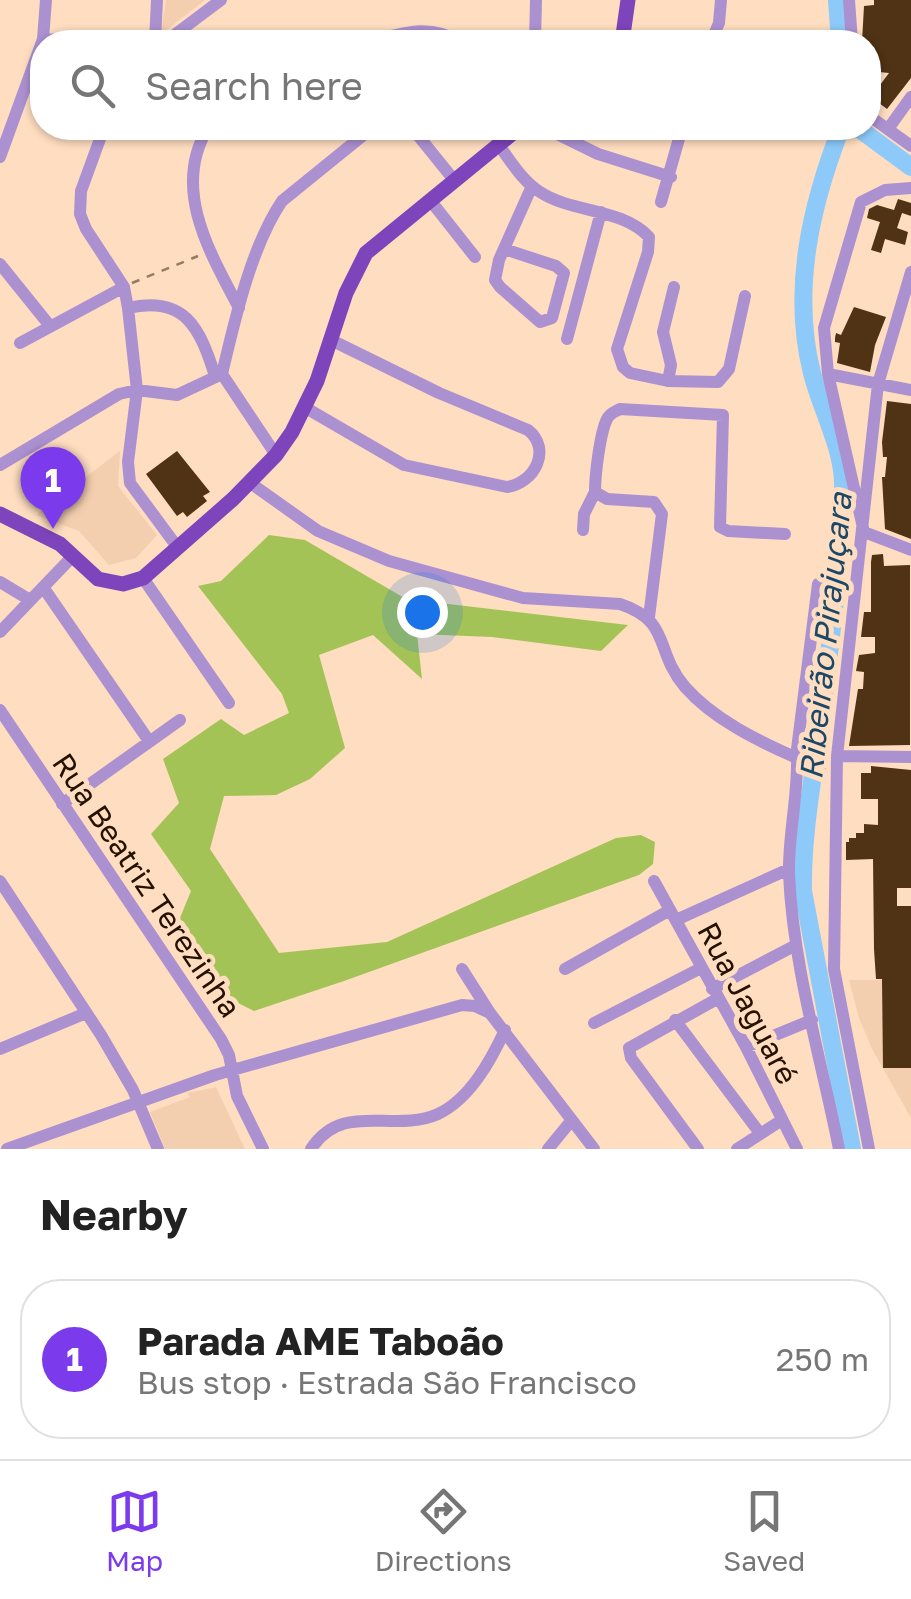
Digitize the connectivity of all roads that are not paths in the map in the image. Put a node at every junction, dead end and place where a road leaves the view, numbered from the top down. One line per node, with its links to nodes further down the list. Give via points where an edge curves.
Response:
1 (46, 0): 8 (street)
2 (157, 0): 9 (street)
3 (221, 0): 10 (street)
4 (536, 0): 11 (street)
5 (628, 0): 12 (main road)
6 (721, 0): 13 (street)
7 (848, 0): 14 (street)
8 (44, 30)
9 (156, 30)
10 (181, 30)
11 (535, 30)
12 (624, 30)
13 (716, 30)
14 (851, 30)
15 (30, 75): 28 (street)
16 (911, 97): 18 (street)
17 (881, 124): 18 (street)
18 (888, 129): 27 (street)
19 (100, 140): 40 (street, via 79,205 86,229)
20 (202, 140): 44 (street, via 193,184 199,225)
21 (357, 140): 44 (street, via 282,201)
22 (422, 140): 30 (street)
23 (506, 140): 26 (main road)
24 (569, 140): 29 (street)
25 (679, 140): 29 (street)
26 (498, 144): 30 (main road); 31 (street)
27 (911, 146)
28 (0, 157)
29 (671, 176): 34 (street)
30 (454, 180): 33 (main road)
31 (532, 186): 35 (street); 36 (street)
32 (911, 188): 49 (street, via 868,196 856,210 824,328)
33 (430, 200): 37 (street); 47 (main road, via 361,259)
34 (662, 202)
35 (601, 212): 46 (street); 51 (street, via 642,229 651,244 619,360 630,372)
36 (504, 248): 36 (street, via 495,280 548,322 564,274)
37 (475, 258)
38 (0, 264): 45 (street)
39 (911, 272): 52 (street)
40 (124, 287): 43 (street); 45 (street)
41 (674, 287): 51 (street, via 664,332)
42 (745, 296): 51 (street, via 722,379)
43 (128, 308): 50 (street, via 169,306 190,320); 53 (street)
44 (240, 308): 50 (street)
45 (50, 326): 48 (street)
46 (567, 339)
47 (331, 340): 55 (main road); 55 (street, via 528,430 541,448 532,476 507,487 419,470)
48 (20, 343)
49 (828, 374): 52 (street); 58 (street)
50 (218, 375): 53 (street, via 177,395); 56 (street)
51 (668, 381)
52 (878, 384): 54 (street); 57 (street)
53 (137, 390): 59 (street, via 104,402); 66 (street, via 130,483)
54 (911, 390)
55 (306, 408): 56 (main road)
56 (276, 455): 60 (main road)
57 (872, 456): 58 (street); 64 (street)
58 (849, 458): 64 (street)
59 (0, 465)
60 (249, 482): 66 (main road); 74 (street, via 318,531 389,561 523,598 620,604)
61 (596, 492): 63 (street); 65 (street, via 612,413 722,415 720,527); 74 (street, via 607,499 654,502 662,514)
62 (0, 514): 68 (main road, via 60,544)
63 (583, 530)
64 (864, 532): 67 (street); 80 (street)
65 (785, 534)
66 (178, 548): 69 (main road)
67 (911, 550)
68 (72, 558): 69 (main road, via 109,583); 72 (street)
69 (142, 578): 76 (street)
70 (0, 582): 73 (street)
71 (818, 584): 82 (street)
72 (43, 587): 73 (street); 79 (street)
73 (30, 600): 75 (street)
74 (649, 616): 82 (street, via 673,671 696,698)
75 (0, 632)
76 (230, 703)
77 (0, 710): 83 (street, Rua Beatriz Terezinha)
78 (180, 720): 79 (street)
79 (149, 741): 83 (street)
80 (836, 756): 81 (street); 116 (street, via 834,969)
81 (911, 757)
82 (802, 761): 84 (street)
83 (62, 804): 101 (street, Rua Beatriz Terezinha, via 221,1038)
84 (789, 869): 87 (street); 88 (street)
85 (0, 881): 94 (street)
86 (654, 881): 87 (street, Rua Jaguaré)
87 (673, 915): 89 (street, Rua Jaguaré); 91 (street)
88 (796, 944): 92 (street); 96 (street)
89 (700, 968): 92 (street, Rua Jaguaré); 97 (street)
90 (462, 969): 93 (street)
91 (565, 969)
92 (714, 994): 95 (street); 99 (street, Rua Jaguaré)
93 (490, 1013): 98 (street); 101 (street, via 462,1005)
94 (86, 1014): 100 (street); 102 (street)
95 (675, 1020): 105 (street); 112 (street, via 632,1044 628,1053)
96 (812, 1020): 99 (street); 115 (street)
97 (594, 1023)
98 (505, 1030): 104 (street); 109 (street, via 468,1091 440,1113 339,1124)
99 (746, 1047): 103 (street, Rua Jaguaré)
100 (0, 1049)
101 (233, 1072): 102 (street); 108 (street, Rua Beatriz Terezinha)
102 (137, 1102): 106 (street); 107 (street)
103 (782, 1120): 105 (street); 114 (street, Rua Jaguaré)
104 (571, 1121): 110 (street); 111 (street)
105 (759, 1132): 113 (street)
106 (7, 1149)
107 (158, 1149)
108 (263, 1149)
109 (311, 1149)
110 (548, 1149)
111 (594, 1149)
112 (698, 1149)
113 (736, 1149)
114 (798, 1149)
115 (839, 1149)
116 (869, 1149)

